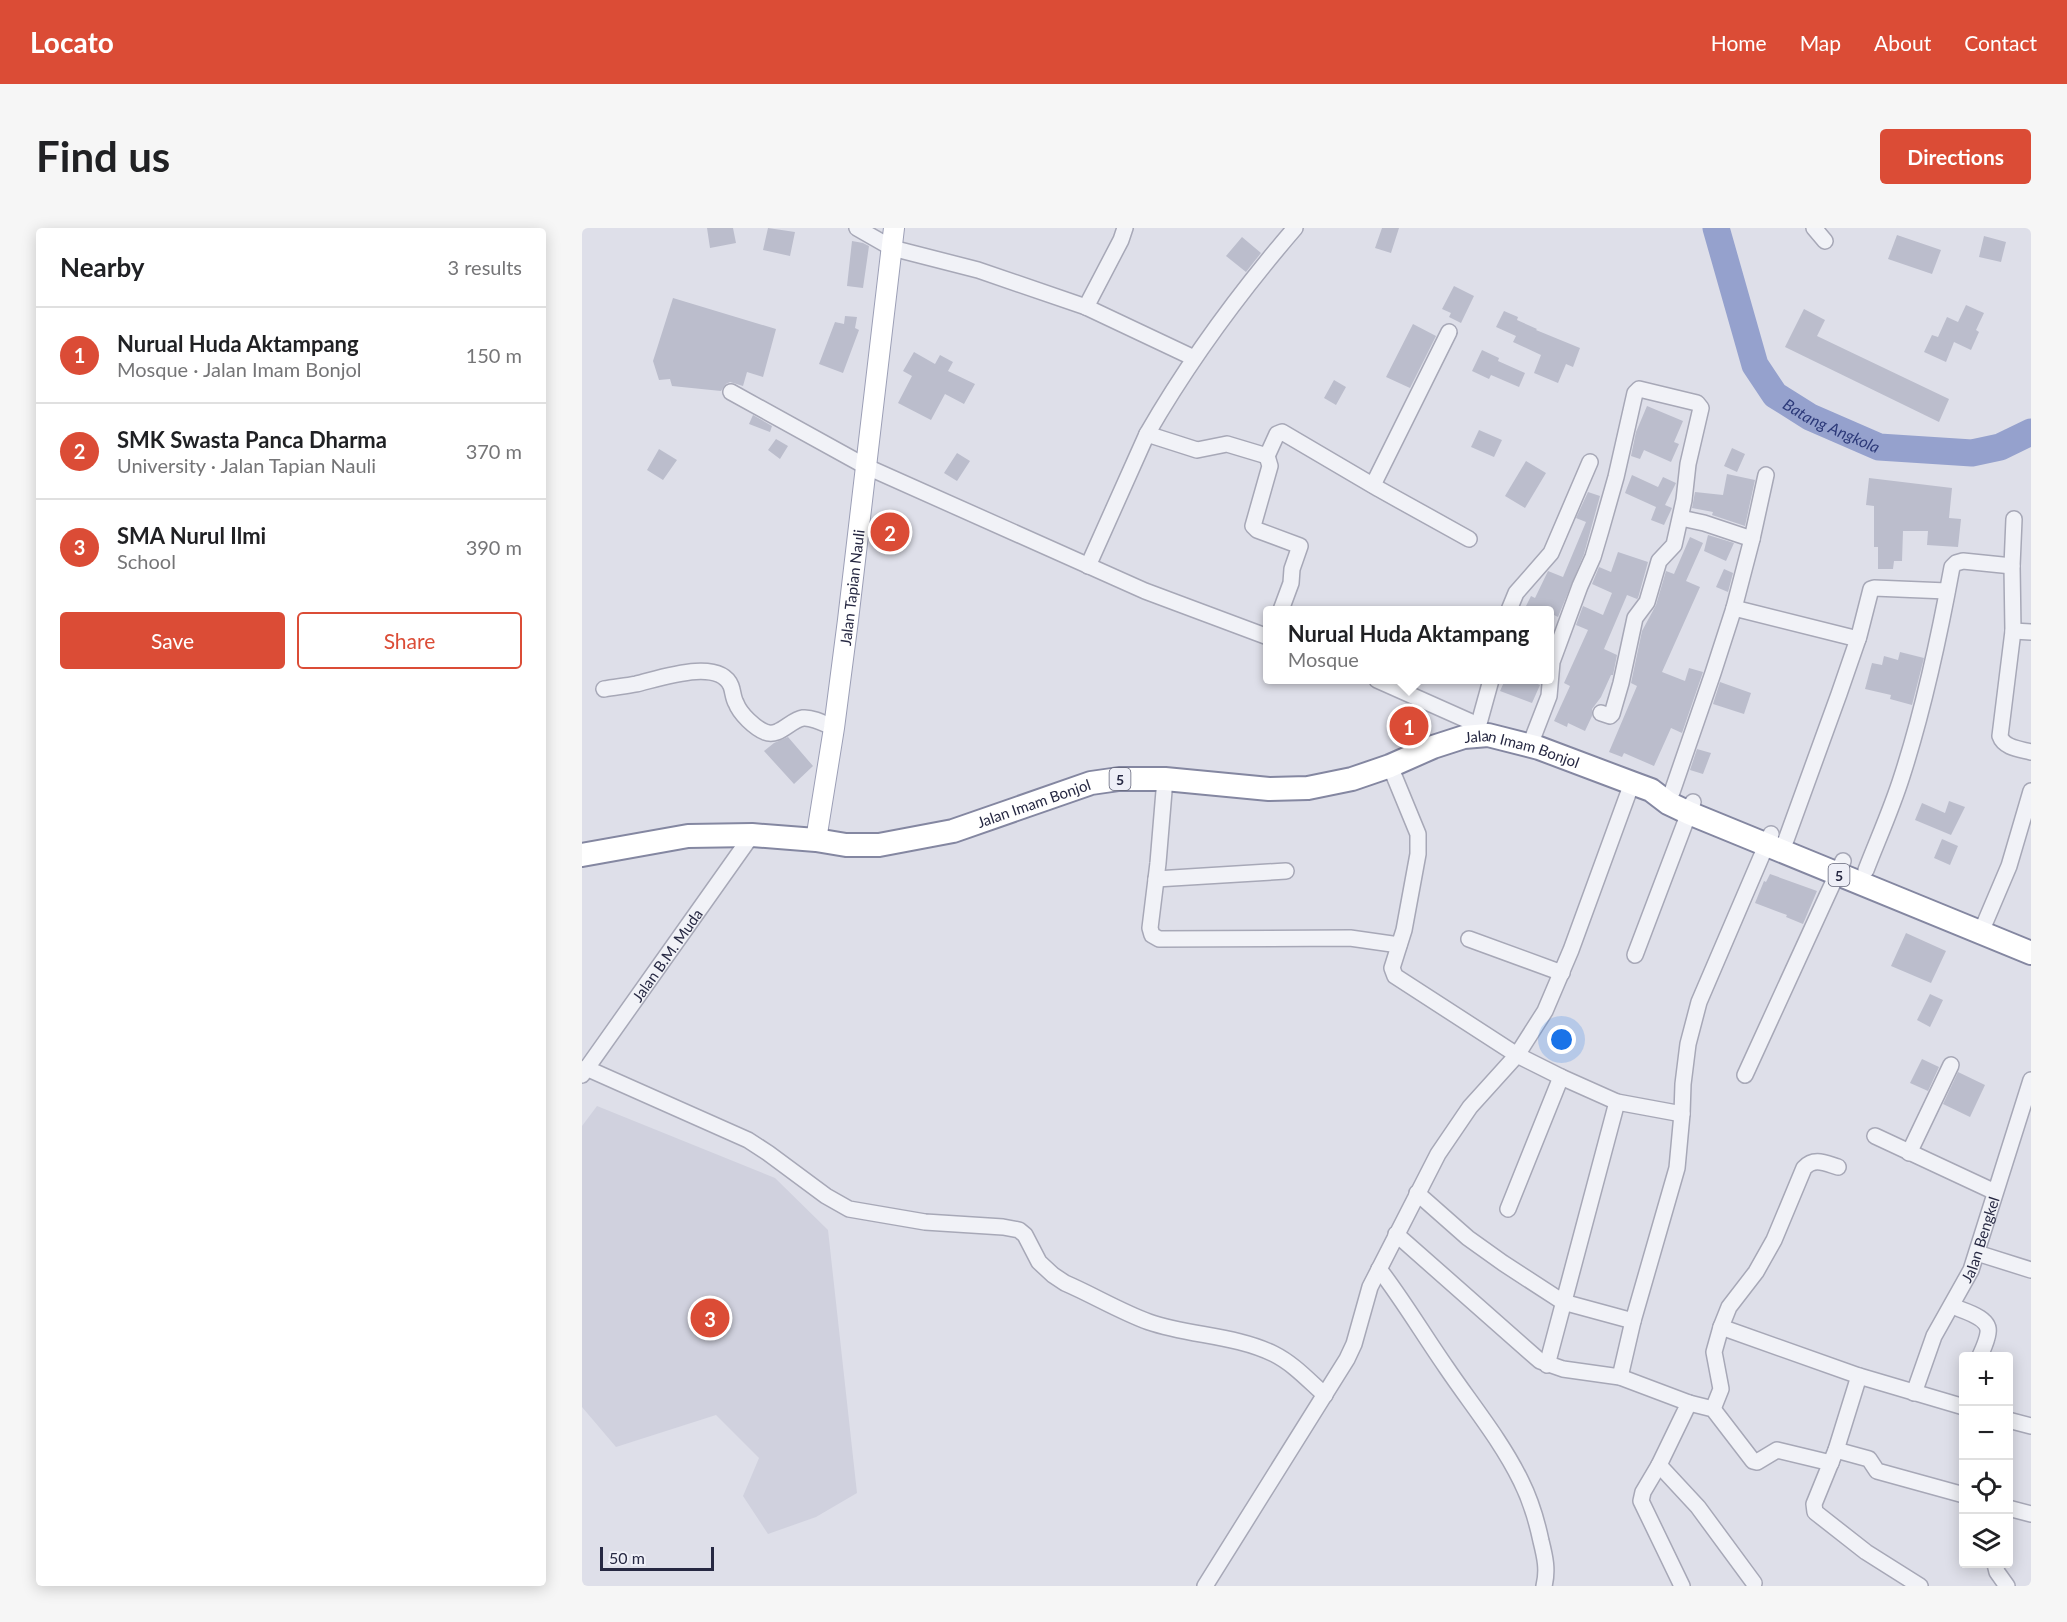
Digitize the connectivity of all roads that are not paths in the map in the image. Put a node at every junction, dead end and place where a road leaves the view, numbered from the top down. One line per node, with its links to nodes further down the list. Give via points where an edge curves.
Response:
1 (856, 228): 7 (street)
2 (894, 228): 7 (main road, Jalan Tapian Nauli)
3 (1125, 228): 8 (street)
4 (1295, 228): 10 (street)
5 (1814, 228): 6 (street)
6 (1825, 241)
7 (892, 248): 8 (street, via 978,270); 15 (main road, Jalan Tapian Nauli)
8 (1086, 307): 10 (street)
9 (1449, 332): 17 (street)
10 (1194, 358): 12 (street)
11 (731, 392): 15 (street)
12 (1147, 434): 13 (street, via 1197,450 1227,444); 22 (street)
13 (1267, 456): 17 (street, via 1277,434 1282,432); 25 (street, via 1270,466 1253,526 1300,546)
14 (1590, 462): 26 (street, via 1551,553 1516,593)
15 (865, 466): 22 (street); 38 (main road, Jalan Tapian Nauli)
16 (1766, 475): 21 (street)
17 (1372, 485): 20 (street)
18 (1681, 518): 21 (street); 32 (street, via 1701,406 1639,389 1596,548); 37 (street, via 1674,545 1659,561 1647,602 1635,618 1612,714)
19 (2014, 519): 23 (street)
20 (1469, 539)
21 (1752, 539): 27 (street)
22 (1088, 566): 30 (street)
23 (2012, 566): 24 (street, via 1958,562 1952,567); 28 (street)
24 (1947, 591): 31 (street, via 1873,588); 52 (street, via 1936,652 1902,778)
25 (1282, 606)
26 (1511, 606)
27 (1734, 608): 31 (street); 44 (street, via 1713,674)
28 (2013, 631): 29 (street); 41 (street, via 2001,739 2006,745)
29 (2031, 632)
30 (1263, 635)
31 (1858, 639): 49 (street)
32 (1554, 657)
33 (1386, 684): 39 (street, via 1441,707)
34 (1490, 684): 39 (street)
35 (1551, 684): 40 (street)
36 (604, 689): 38 (street, via 688,672 716,673 729,681 738,707 764,732 773,733 803,718)
37 (1601, 713)
38 (834, 728): 48 (main road, Jalan Tapian Nauli)
39 (1483, 731): 40 (highway, Jalan Imam Bonjol / 5); 42 (highway, Jalan Imam Bonjol / 5)
40 (1530, 745): 44 (highway, Jalan Imam Bonjol / 5)
41 (2031, 752)
42 (1390, 766): 43 (highway, Jalan Imam Bonjol / 5, via 1308,788 1269,789); 58 (street, via 1418,834 1418,854)
43 (1165, 779): 48 (highway, Jalan Imam Bonjol / 5, via 1091,783 953,831 913,839 879,844); 54 (street)
44 (1652, 788): 46 (highway, Jalan Imam Bonjol / 5, via 1668,803); 61 (street)
45 (2031, 790): 55 (street, via 2009,866)
46 (1691, 808): 49 (highway, Jalan Imam Bonjol / 5); 60 (street)
47 (752, 835): 48 (highway, Jalan Imam Bonjol / 5); 50 (highway, Jalan Imam Bonjol / 5, via 688,836); 64 (street, Jalan B.M. Muda)
48 (816, 840)
49 (1774, 840): 51 (highway, Jalan Imam Bonjol / 5); 69 (street, via 1699,1002 1688,1044)
50 (582, 855)
51 (1840, 868): 52 (highway, Jalan Imam Bonjol / 5); 55 (highway, Jalan Imam Bonjol / 5); 65 (street)
52 (1866, 870): 55 (highway, Jalan Imam Bonjol / 5)
53 (1286, 871): 54 (street)
54 (1156, 879): 58 (street, via 1150,928 1159,939 1350,938)
55 (1984, 927): 57 (highway, Jalan Imam Bonjol / 5); 59 (highway, Jalan Imam Bonjol / 5)
56 (1469, 939): 61 (street)
57 (2031, 939)
58 (1399, 945): 62 (street, via 1392,968 1397,978)
59 (2031, 953)
60 (1635, 955)
61 (1562, 973): 62 (street, via 1545,1011)
62 (1517, 1055): 66 (street); 74 (street, via 1452,1131)
63 (1951, 1065): 71 (street)
64 (584, 1072): 89 (street, via 748,1140 849,1209 925,1222 1018,1230 1045,1269 1065,1282 1148,1322 1190,1334 1225,1338 1268,1352 1283,1359)
65 (1745, 1076)
66 (1562, 1077): 68 (street); 75 (street)
67 (2031, 1080): 73 (street, Jalan Bengkel)
68 (1617, 1102): 69 (street); 80 (street)
69 (1682, 1114): 82 (street, via 1677,1168)
70 (1875, 1136): 71 (street)
71 (1909, 1153): 73 (street)
72 (1838, 1167): 83 (street, via 1815,1161 1804,1168 1774,1240 1756,1272 1729,1306)
73 (1995, 1192): 77 (street, Jalan Bengkel)
74 (1417, 1193): 76 (street); 80 (street, via 1468,1238)
75 (1508, 1209)
76 (1396, 1234): 78 (street); 85 (street)
77 (1977, 1253): 79 (street); 81 (street, Jalan Bengkel)
78 (1379, 1269): 89 (street, via 1354,1344); 103 (street, via 1522,1482 1547,1563)
79 (2031, 1270)
80 (1563, 1302): 82 (street); 85 (street)
81 (1952, 1306): 84 (street, via 1988,1325); 88 (street, Jalan Bengkel, via 1934,1335)
82 (1633, 1321): 87 (street)
83 (1720, 1327): 86 (street); 92 (street, via 1714,1357 1721,1389)
84 (1982, 1352)
85 (1546, 1365): 87 (street)
86 (1859, 1376): 88 (street); 95 (street)
87 (1620, 1377): 90 (street)
88 (1914, 1393): 91 (street)
89 (1325, 1395): 102 (street)
90 (1689, 1403): 92 (street); 96 (street)
91 (1960, 1406)
92 (1713, 1409): 95 (street, via 1755,1462 1777,1450)
93 (2013, 1421): 94 (street)
94 (2031, 1426)
95 (1833, 1456): 97 (street, via 1869,1459 1877,1471); 105 (street, via 1815,1504 1816,1514)
96 (1659, 1465): 101 (street, via 1698,1507); 104 (street, via 1642,1492 1641,1501)
97 (1959, 1494)
98 (2013, 1509): 99 (street)
99 (2031, 1514)
100 (1996, 1568): 106 (street)
101 (1754, 1583)
102 (1205, 1586)
103 (1544, 1586)
104 (1682, 1586)
105 (1920, 1586)
106 (2007, 1586)

